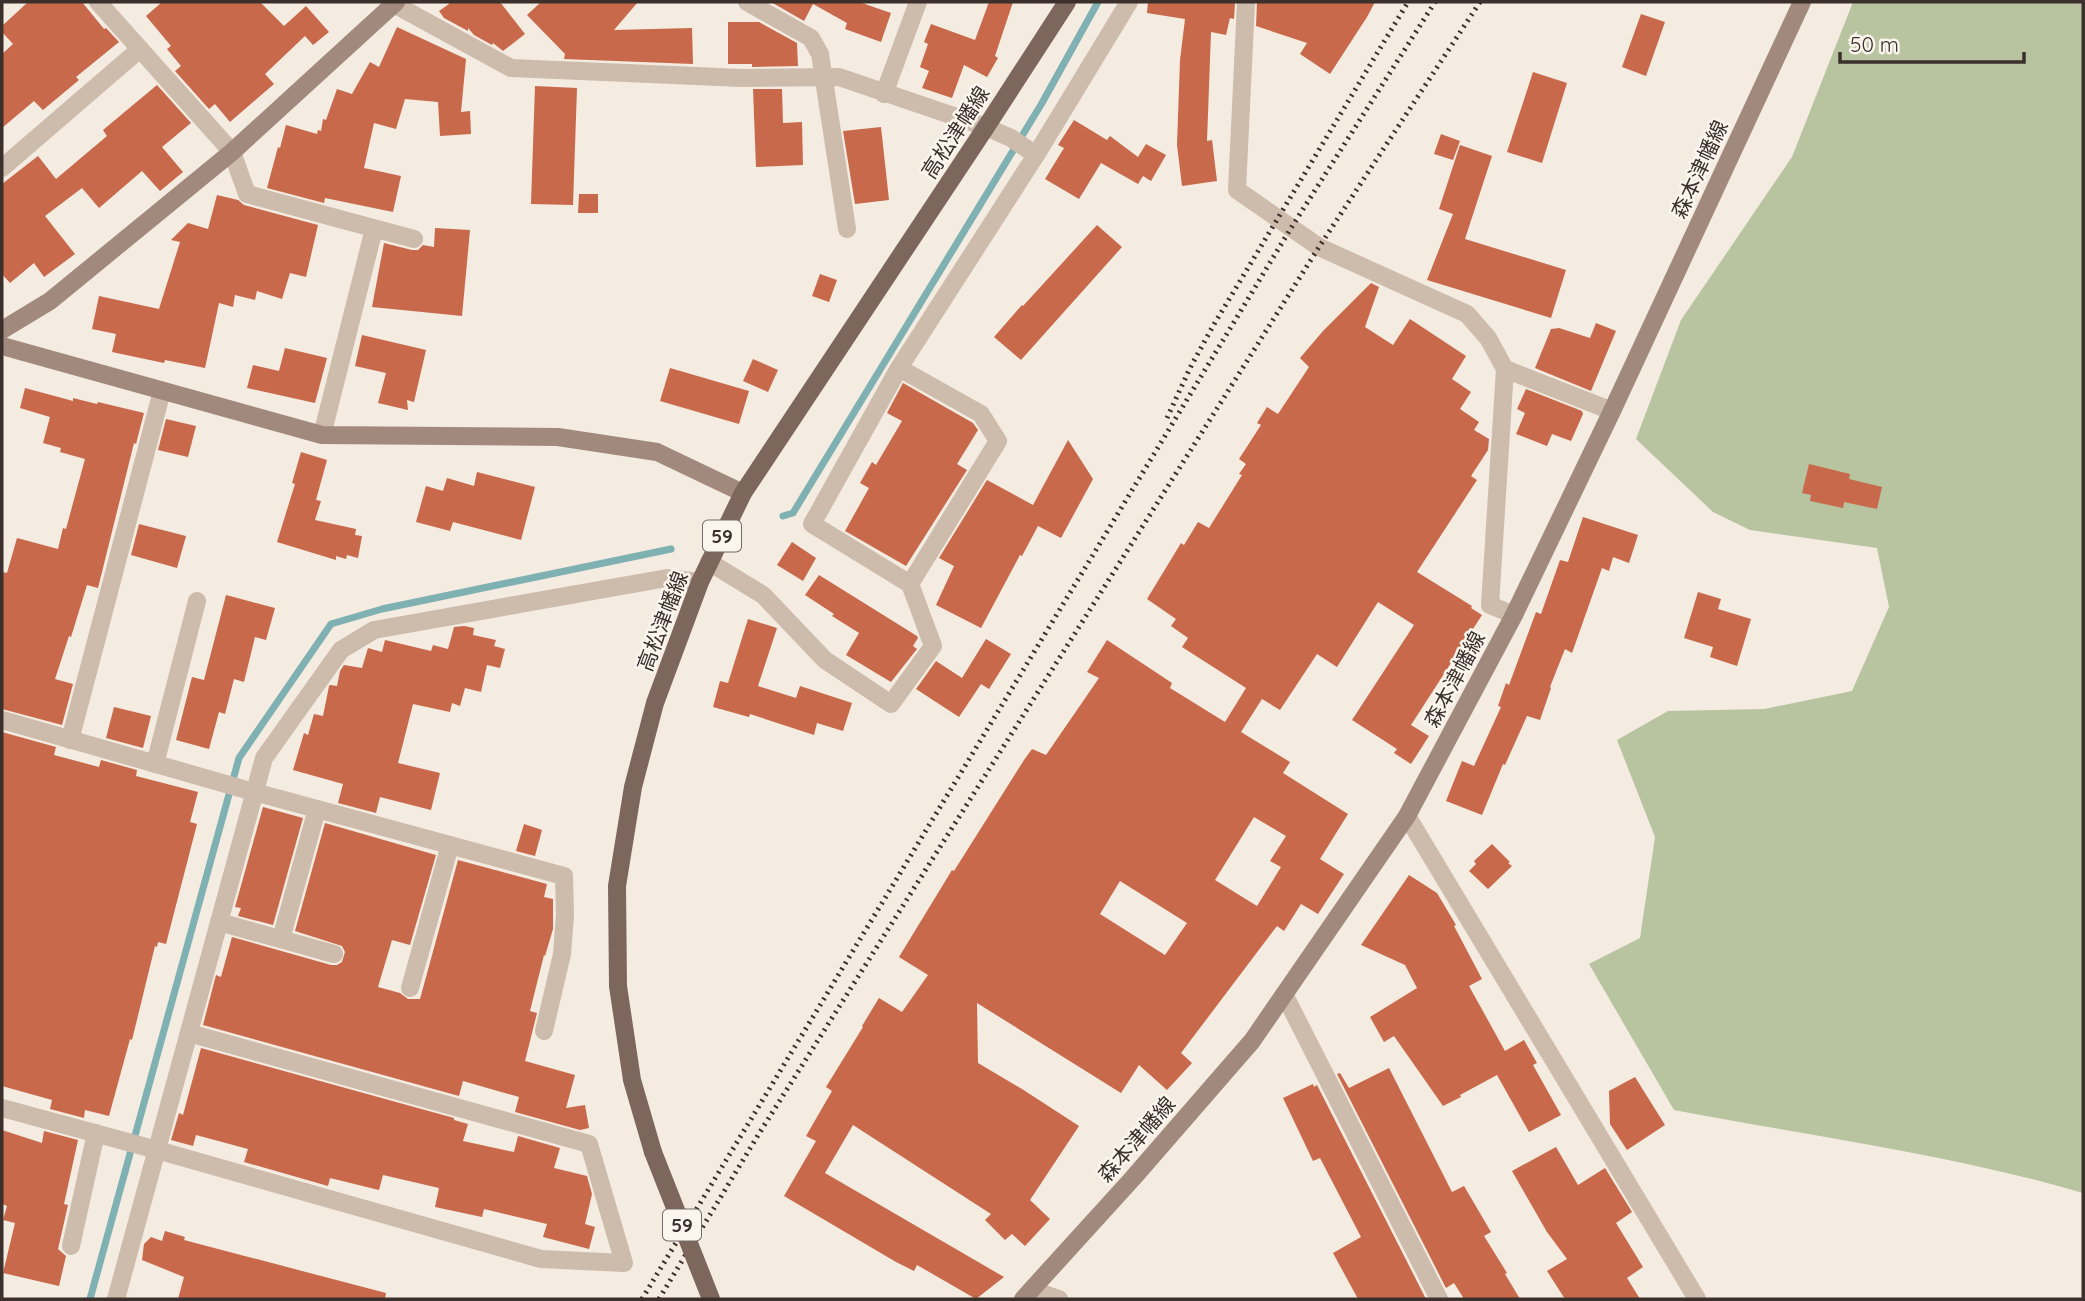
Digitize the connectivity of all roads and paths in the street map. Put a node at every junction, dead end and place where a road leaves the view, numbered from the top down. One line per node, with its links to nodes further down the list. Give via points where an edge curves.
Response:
1 (747, 2): 10 (street, via 811,38 820,54)
2 (918, 2): 11 (street)
3 (1067, 2): 12 (main road, 高松津幡線 / 59)
4 (1129, 2): 13 (street)
5 (1247, 2): 22 (street, via 1237,190 1319,247 1467,314 1488,338)
6 (1802, 2): 24 (main road, 森本津幡線)
7 (395, 3): 10 (street, via 511,68); 14 (main road)
8 (107, 5): 9 (street)
9 (140, 49): 14 (street); 15 (street)
10 (822, 77): 11 (street, via 839,77); 17 (street)
11 (884, 94): 12 (street)
12 (986, 127): 13 (street); 26 (main road, 高松津幡線 / 59)
13 (1024, 147): 21 (street)
14 (232, 152): 16 (street, via 247,194); 19 (main road, via 50,301)
15 (2, 168)
16 (374, 229): 18 (street); 25 (street)
17 (847, 229)
18 (414, 239)
19 (2, 330)
20 (2, 346): 23 (main road)
21 (899, 368): 29 (street, via 812,524); 29 (street, via 981,414 998,441)
22 (1505, 369): 24 (street); 31 (street, via 1490,605)
23 (162, 391): 25 (main road); 33 (street)
24 (1612, 411): 31 (main road, 森本津幡線)
25 (322, 435): 26 (main road, via 558,437 657,452)
26 (743, 494): 27 (main road, 高松津幡線 / 59)
27 (709, 562): 28 (main road, 高松津幡線 / 59); 29 (street, via 763,595 825,660 891,704 933,646)
28 (700, 582): 35 (street, via 667,578 374,630 341,650 264,758); 52 (main road, 高松津幡線 / 59, bridge, via 655,703 633,787 617,886 618,986 632,1080 653,1152)
29 (910, 584)
30 (197, 601): 34 (street)
31 (1514, 615): 37 (main road, 森本津幡線)
32 (2, 720): 33 (street)
33 (70, 740): 34 (street)
34 (155, 764): 35 (street)
35 (248, 790): 36 (street); 39 (street)
36 (317, 809): 38 (street); 40 (street)
37 (1407, 816): 43 (main road, 森本津幡線); 55 (street)
38 (450, 845): 42 (street); 44 (street, via 564,876 562,954)
39 (219, 922): 40 (street); 45 (street)
40 (281, 939): 41 (street)
41 (334, 954)
42 (410, 988)
43 (1284, 994): 50 (main road, 森本津幡線, via 1252,1041); 54 (street)
44 (544, 1031)
45 (189, 1033): 48 (street); 48 (street, via 589,1144 624,1263 541,1259)
46 (2, 1108): 47 (street)
47 (96, 1133): 48 (street); 49 (street)
48 (149, 1148): 51 (street)
49 (71, 1245)
50 (1027, 1294): 53 (street)
51 (116, 1299)
52 (711, 1299)
53 (1059, 1299)
54 (1439, 1299)
55 (1697, 1299)

